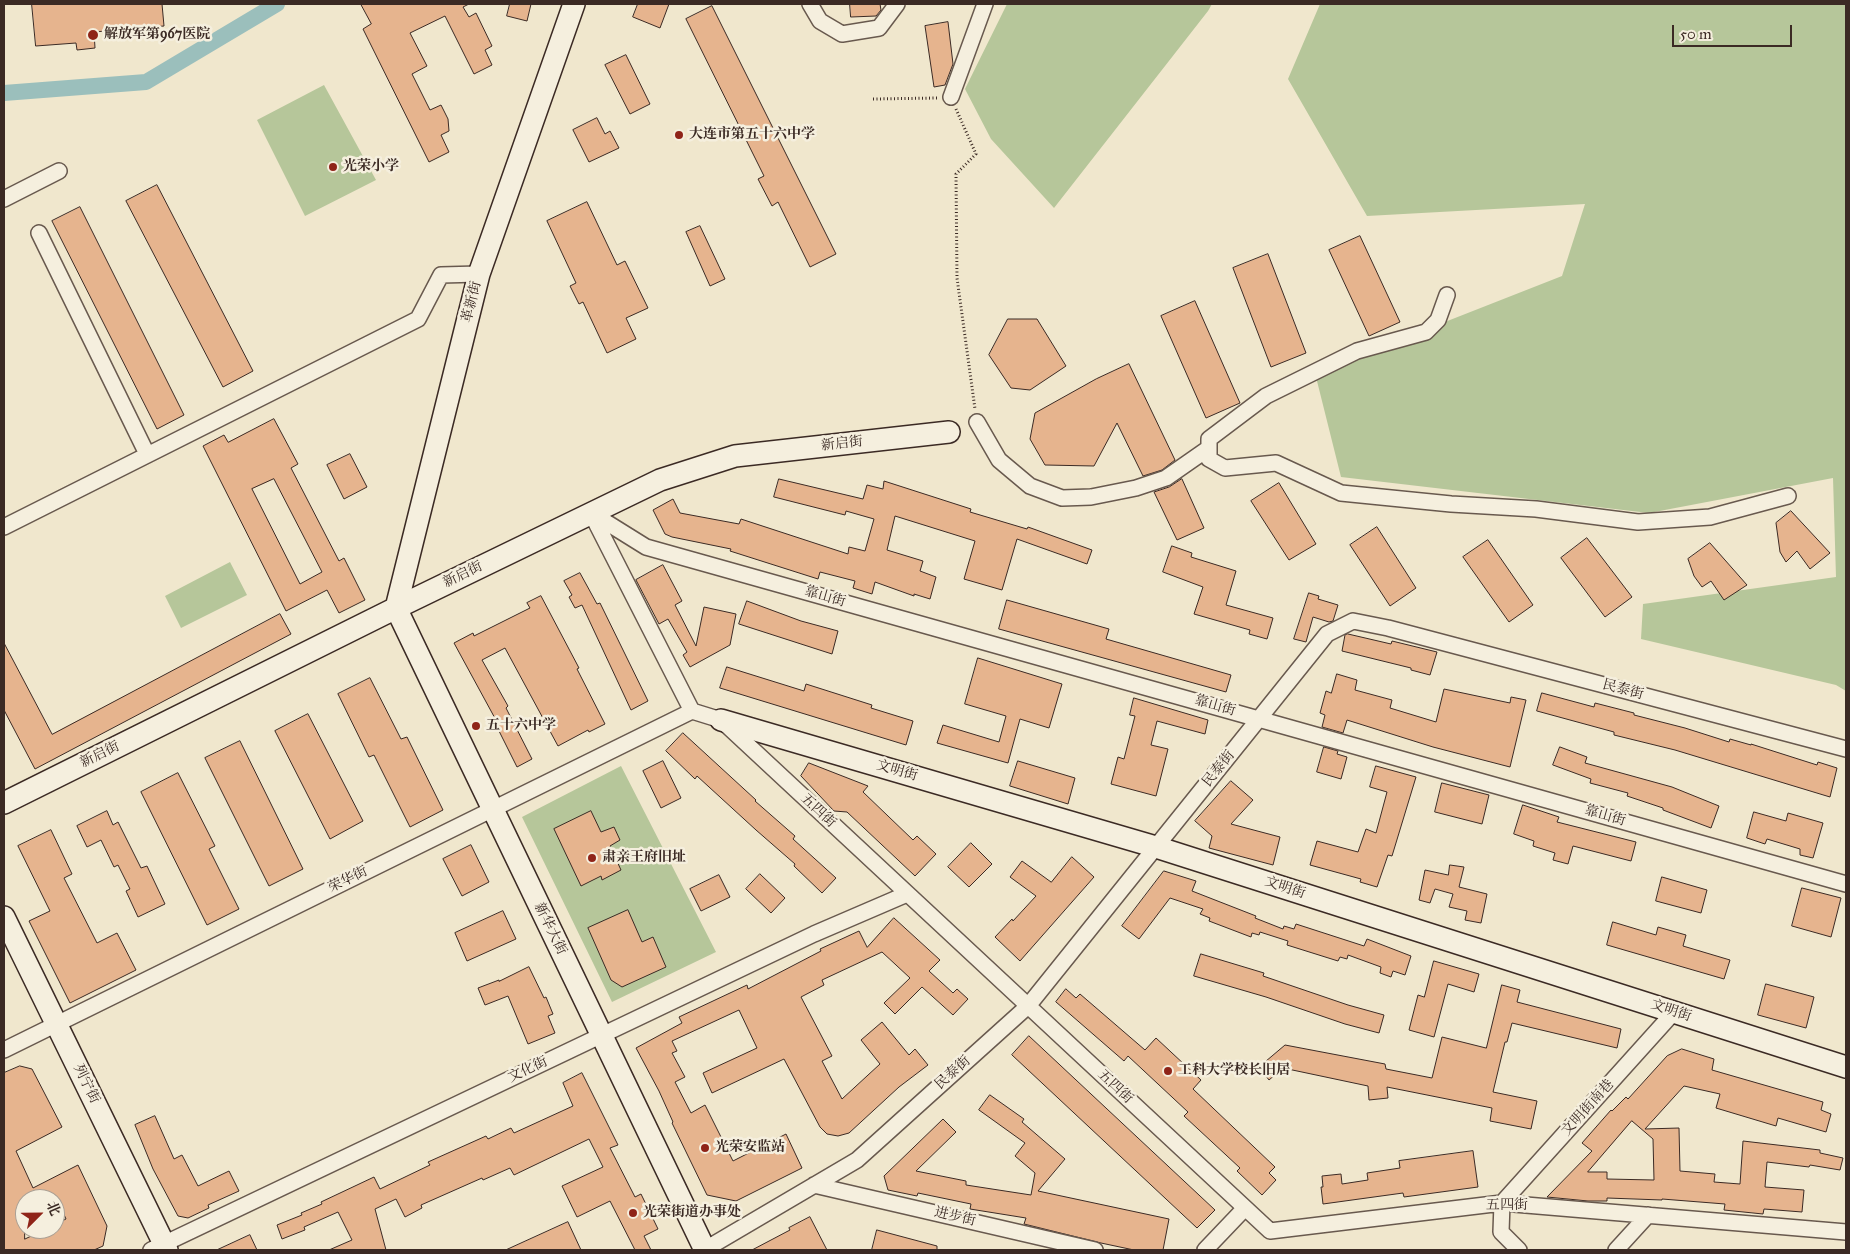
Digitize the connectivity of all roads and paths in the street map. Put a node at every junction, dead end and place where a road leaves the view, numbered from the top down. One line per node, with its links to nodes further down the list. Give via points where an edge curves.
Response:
1 (574, 4): 10 (street, 革新街)
2 (810, 4): 3 (street, via 820,21 842,34 879,28)
3 (897, 4)
4 (985, 4): 5 (street)
5 (951, 97): 6 (path); 12 (path, via 976,154 956,174 957,278)
6 (873, 100)
7 (59, 171): 8 (street)
8 (4, 199)
9 (39, 233): 15 (street)
10 (479, 274): 15 (street, via 441,275 418,319); 19 (street, 革新街)
11 (1447, 295): 14 (street, via 1438,320 1426,332 1357,351 1266,396 1209,440)
12 (977, 422): 14 (street, via 999,460 1030,486 1062,498 1091,497 1166,478)
13 (949, 432): 17 (street, 新启街, via 734,456 660,480)
14 (1209, 448): 16 (street, via 1209,459 1225,468 1276,463 1341,493 1536,509 1638,522 1710,517)
15 (147, 454): 18 (street)
16 (1788, 496)
17 (591, 513): 19 (street, 新启街); 20 (street); 21 (street, 靠山街, via 646,547)
18 (4, 527)
19 (396, 608): 24 (street, 新启街); 25 (street, 新华大街)
20 (692, 711): 22 (street, 五四街); 25 (street, 荣华街)
21 (1259, 718): 23 (street, 民泰街, via 1328,634 1352,622 1388,628); 26 (street, 民泰街); 27 (street, 靠山街)
22 (721, 720): 26 (street, 文明街); 28 (street, 五四街)
23 (1846, 749)
24 (4, 803)
25 (493, 809): 32 (street, 荣华街); 33 (street, 新华大街)
26 (1156, 846): 30 (street, 民泰街); 31 (street, 文明街)
27 (1846, 884)
28 (907, 894): 30 (street, 五四街); 33 (street, 文化街, via 814,934)
29 (4, 917): 32 (street, 列宁街)
30 (1028, 1006): 36 (street, 民泰街, via 857,1160); 38 (street, 五四街)
31 (1674, 1012): 35 (street, 文明街); 37 (street, 文明街南巷)
32 (56, 1024): 34 (street, 荣华街); 41 (street, 列宁街)
33 (601, 1035): 41 (street, 文化街); 42 (street, 新华大街)
34 (4, 1050)
35 (1846, 1068)
36 (814, 1185): 42 (street, 民泰街); 43 (street, 进步街)
37 (1502, 1203): 38 (street, 五四街, via 1270,1231); 39 (street, 五四街); 45 (street, via 1501,1232)
38 (1245, 1208): 44 (street)
39 (1648, 1215): 40 (street, 五四街); 46 (street)
40 (1846, 1232)
41 (161, 1248)
42 (704, 1250)
43 (1095, 1250)
44 (1205, 1250)
45 (1519, 1250)
46 (1616, 1250)

